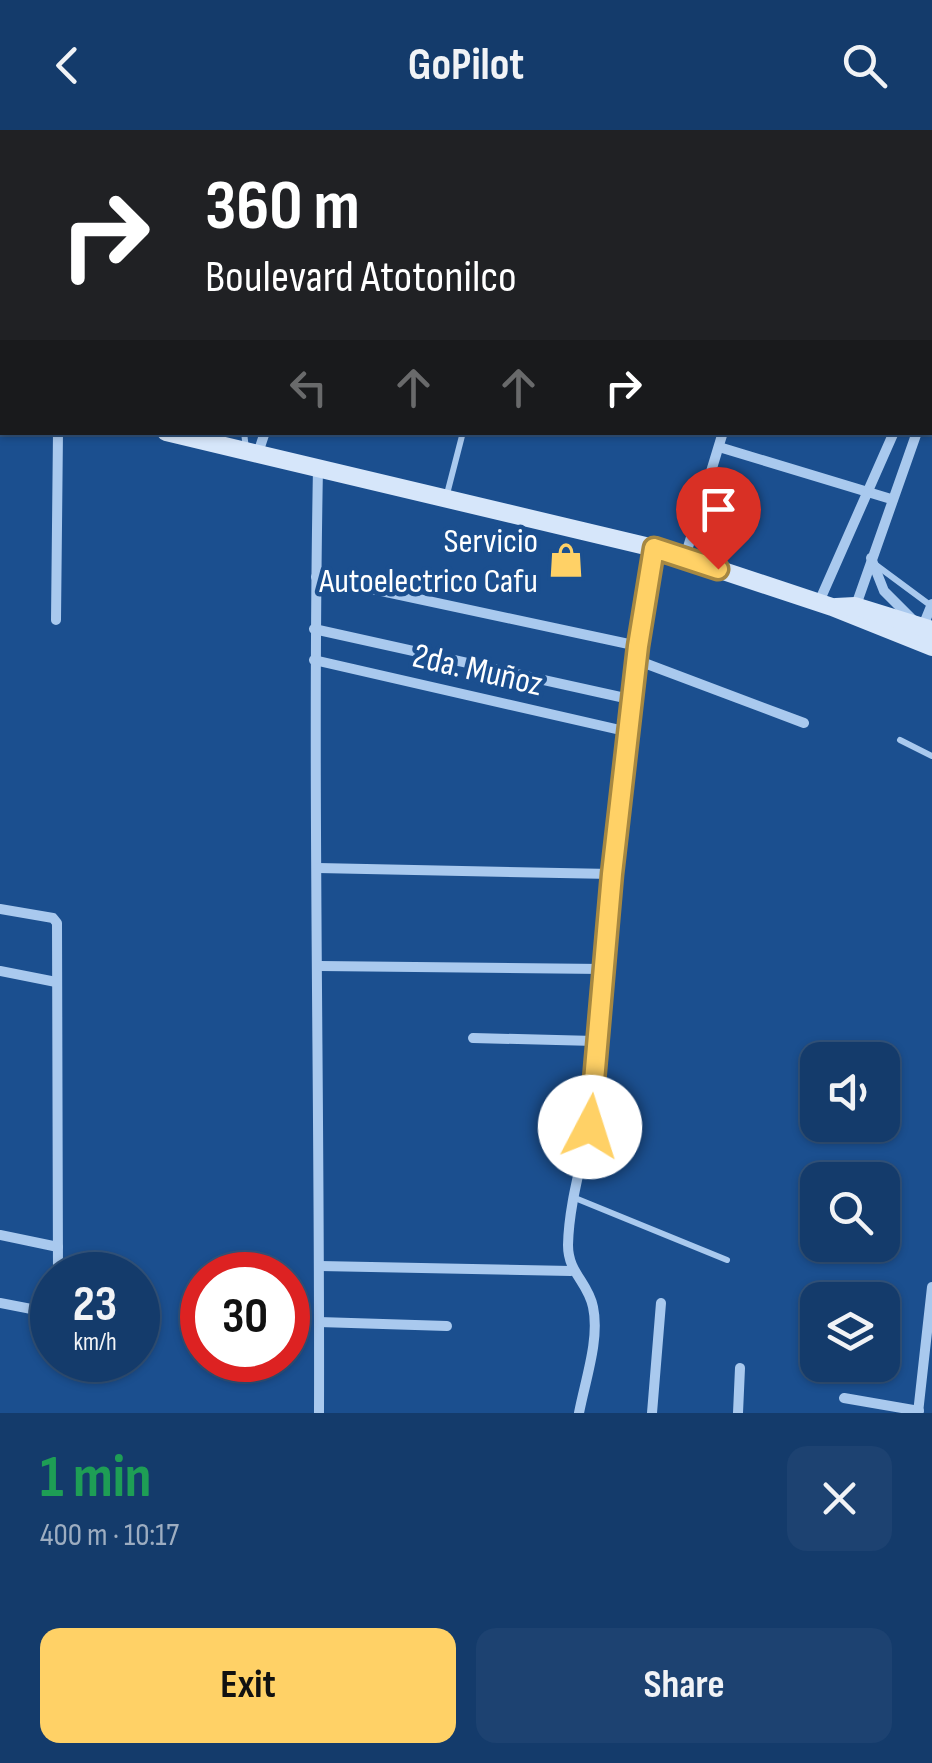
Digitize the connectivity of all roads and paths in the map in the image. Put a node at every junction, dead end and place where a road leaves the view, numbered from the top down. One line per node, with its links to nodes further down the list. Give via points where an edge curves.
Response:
1 (58, 435): 20 (street)
2 (462, 435): 11 (lane)
3 (722, 435): 8 (street)
4 (893, 435): 10 (street)
5 (915, 435): 12 (street)
6 (193, 436): 7 (street)
7 (250, 445): 9 (street)
8 (719, 447): 10 (street); 14 (street)
9 (318, 466): 11 (street); 16 (street)
10 (869, 493): 12 (street); 17 (street)
11 (446, 498): 13 (street)
12 (891, 499): 15 (street)
13 (654, 548): 14 (street); 23 (street)
14 (685, 558): 17 (street)
15 (872, 560): 18 (lane); 19 (street); 22 (street, via 884,590)
16 (316, 577): 21 (street); 23 (street)
17 (825, 605): 19 (street)
18 (932, 605): 22 (street)
19 (854, 612): 22 (street)
20 (56, 620)
21 (314, 629): 24 (street); 26 (street)
22 (924, 634)
23 (638, 646): 25 (street)
24 (314, 660): 28 (street, 2da. Muñoz); 31 (street)
25 (639, 661): 26 (street); 27 (street)
26 (634, 700): 28 (street)
27 (804, 723)
28 (629, 732): 32 (street)
29 (900, 740): 30 (lane)
30 (932, 756)
31 (318, 868): 32 (street); 34 (street)
32 (612, 874): 35 (street)
33 (0, 909): 37 (street, via 57,923)
34 (320, 966): 35 (street); 45 (street)
35 (603, 969): 39 (street)
36 (0, 972): 37 (street)
37 (56, 982): 42 (street)
38 (473, 1038): 39 (street)
39 (595, 1040): 40 (street, via 592,1110)
40 (575, 1198): 44 (lane); 46 (street)
41 (0, 1235): 42 (street)
42 (58, 1247): 43 (street)
43 (58, 1252)
44 (727, 1260)
45 (320, 1266): 46 (street); 51 (street)
46 (570, 1271): 58 (street, via 588,1292 595,1322)
47 (932, 1287): 54 (street)
48 (0, 1303): 50 (street)
49 (661, 1303): 59 (street)
50 (30, 1309)
51 (319, 1322): 52 (street); 57 (street)
52 (447, 1326)
53 (740, 1368): 60 (street)
54 (927, 1375): 56 (street)
55 (844, 1398): 56 (street)
56 (918, 1412)
57 (319, 1413)
58 (579, 1413)
59 (652, 1413)
60 (738, 1413)

